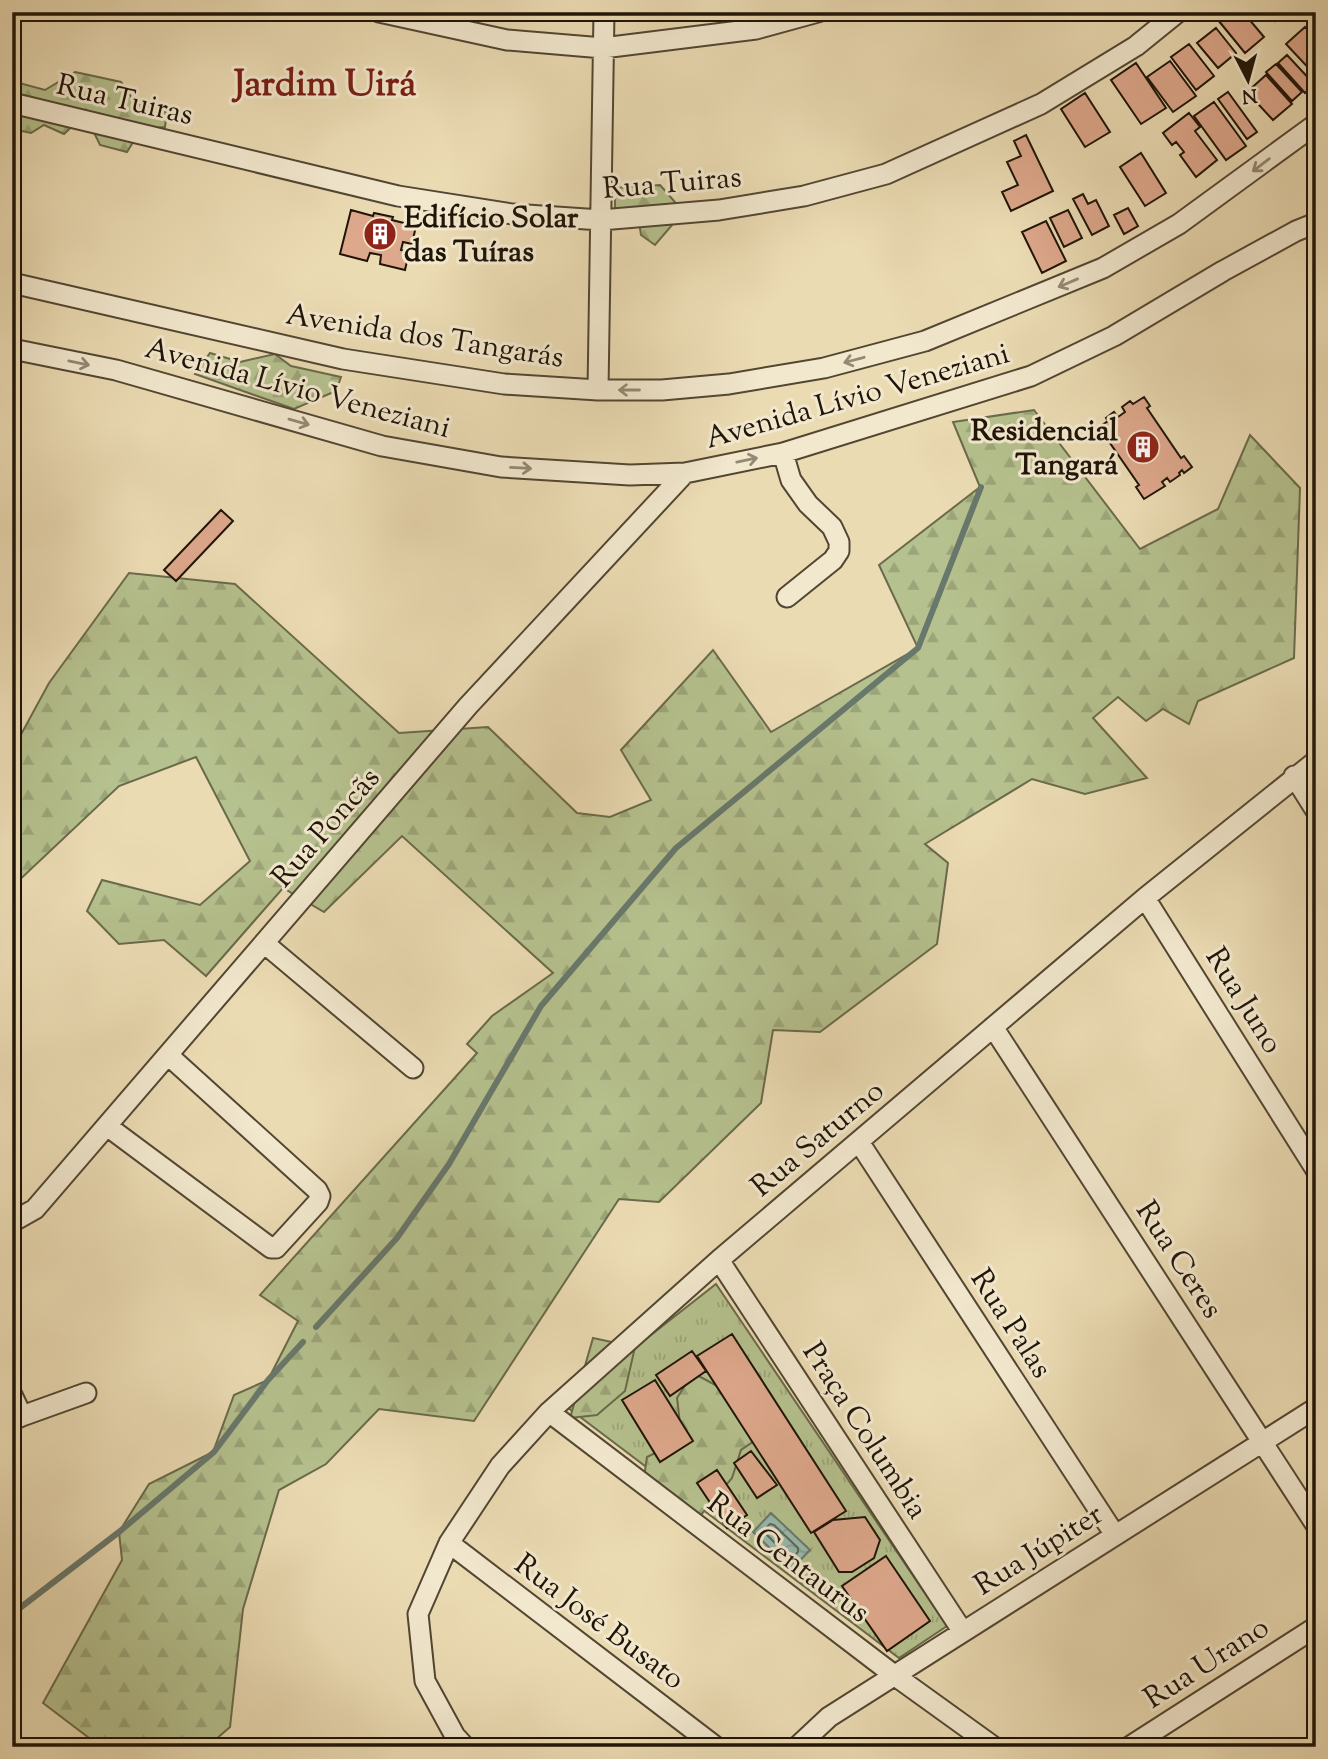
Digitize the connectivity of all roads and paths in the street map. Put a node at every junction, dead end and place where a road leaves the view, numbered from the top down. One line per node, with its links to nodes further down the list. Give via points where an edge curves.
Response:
1 (379, 12): 5 (street, via 507,40)
2 (604, 12): 5 (street)
3 (818, 12): 5 (street, via 756,30)
4 (1178, 12): 8 (street, Rua Tuiras, via 1136,46 1041,104 886,174 804,196 731,208)
5 (603, 48): 8 (street)
6 (12, 103): 8 (street, Rua Tuiras, via 398,196 512,214)
7 (1316, 124): 12 (street, Avenida dos Tangarás, one-way to 12, via 1180,224 1103,268 925,341 824,368 730,384)
8 (601, 220): 12 (street)
9 (1316, 223): 13 (street, Avenida Lívio Veneziani, via 1031,376)
10 (12, 284): 12 (street, Avenida dos Tangarás, via 343,359 504,384)
11 (12, 349): 14 (street, Avenida Lívio Veneziani, one-way to 14, via 116,370 382,446 502,467 630,475)
12 (598, 390)
13 (783, 453): 14 (street, Avenida Lívio Veneziani, one-way to 13); 15 (street, via 791,481 832,527 839,542 833,560)
14 (685, 473): 20 (street, Rua Poncãs, via 468,706)
15 (787, 597)
16 (1316, 761): 17 (street, Rua Saturno)
17 (1294, 776): 18 (street); 19 (street, Rua Saturno)
18 (1316, 811)
19 (1145, 898): 21 (street, Rua Saturno); 26 (street, Rua Juno)
20 (264, 943): 22 (street, Rua Poncãs); 23 (street)
21 (993, 1027): 25 (street, Rua Saturno); 34 (street, Rua Ceres)
22 (168, 1055): 24 (street, Rua Poncãs); 24 (street, via 317,1190 318,1202 271,1248)
23 (413, 1068)
24 (107, 1126): 27 (street, Rua Poncãs, via 35,1209)
25 (859, 1142): 28 (street, Rua Saturno); 36 (street, Rua Palas)
26 (1316, 1170)
27 (12, 1222)
28 (719, 1260): 32 (street, Rua Saturno); 39 (street, Praça Columbia)
29 (86, 1393): 33 (street)
30 (12, 1395): 33 (street)
31 (1316, 1408): 34 (street, Rua Júpiter)
32 (549, 1412): 37 (street, Rua Saturno, via 500,1466); 40 (street, Rua Centaurus)
33 (17, 1418)
34 (1263, 1442): 35 (street, Rua Ceres); 36 (street, Rua Júpiter)
35 (1316, 1525)
36 (1115, 1535): 39 (street, Rua Júpiter)
37 (449, 1543): 41 (street, Rua Saturno, via 418,1614 425,1681); 42 (street, Rua José Busato)
38 (1316, 1628): 45 (street, Rua Urano)
39 (963, 1632): 40 (street, Rua Júpiter)
40 (894, 1675): 43 (street, Rua Júpiter, via 829,1717); 44 (street, Rua Centaurus)
41 (465, 1747)
42 (716, 1747)
43 (797, 1747)
44 (994, 1747)
45 (1129, 1747)

